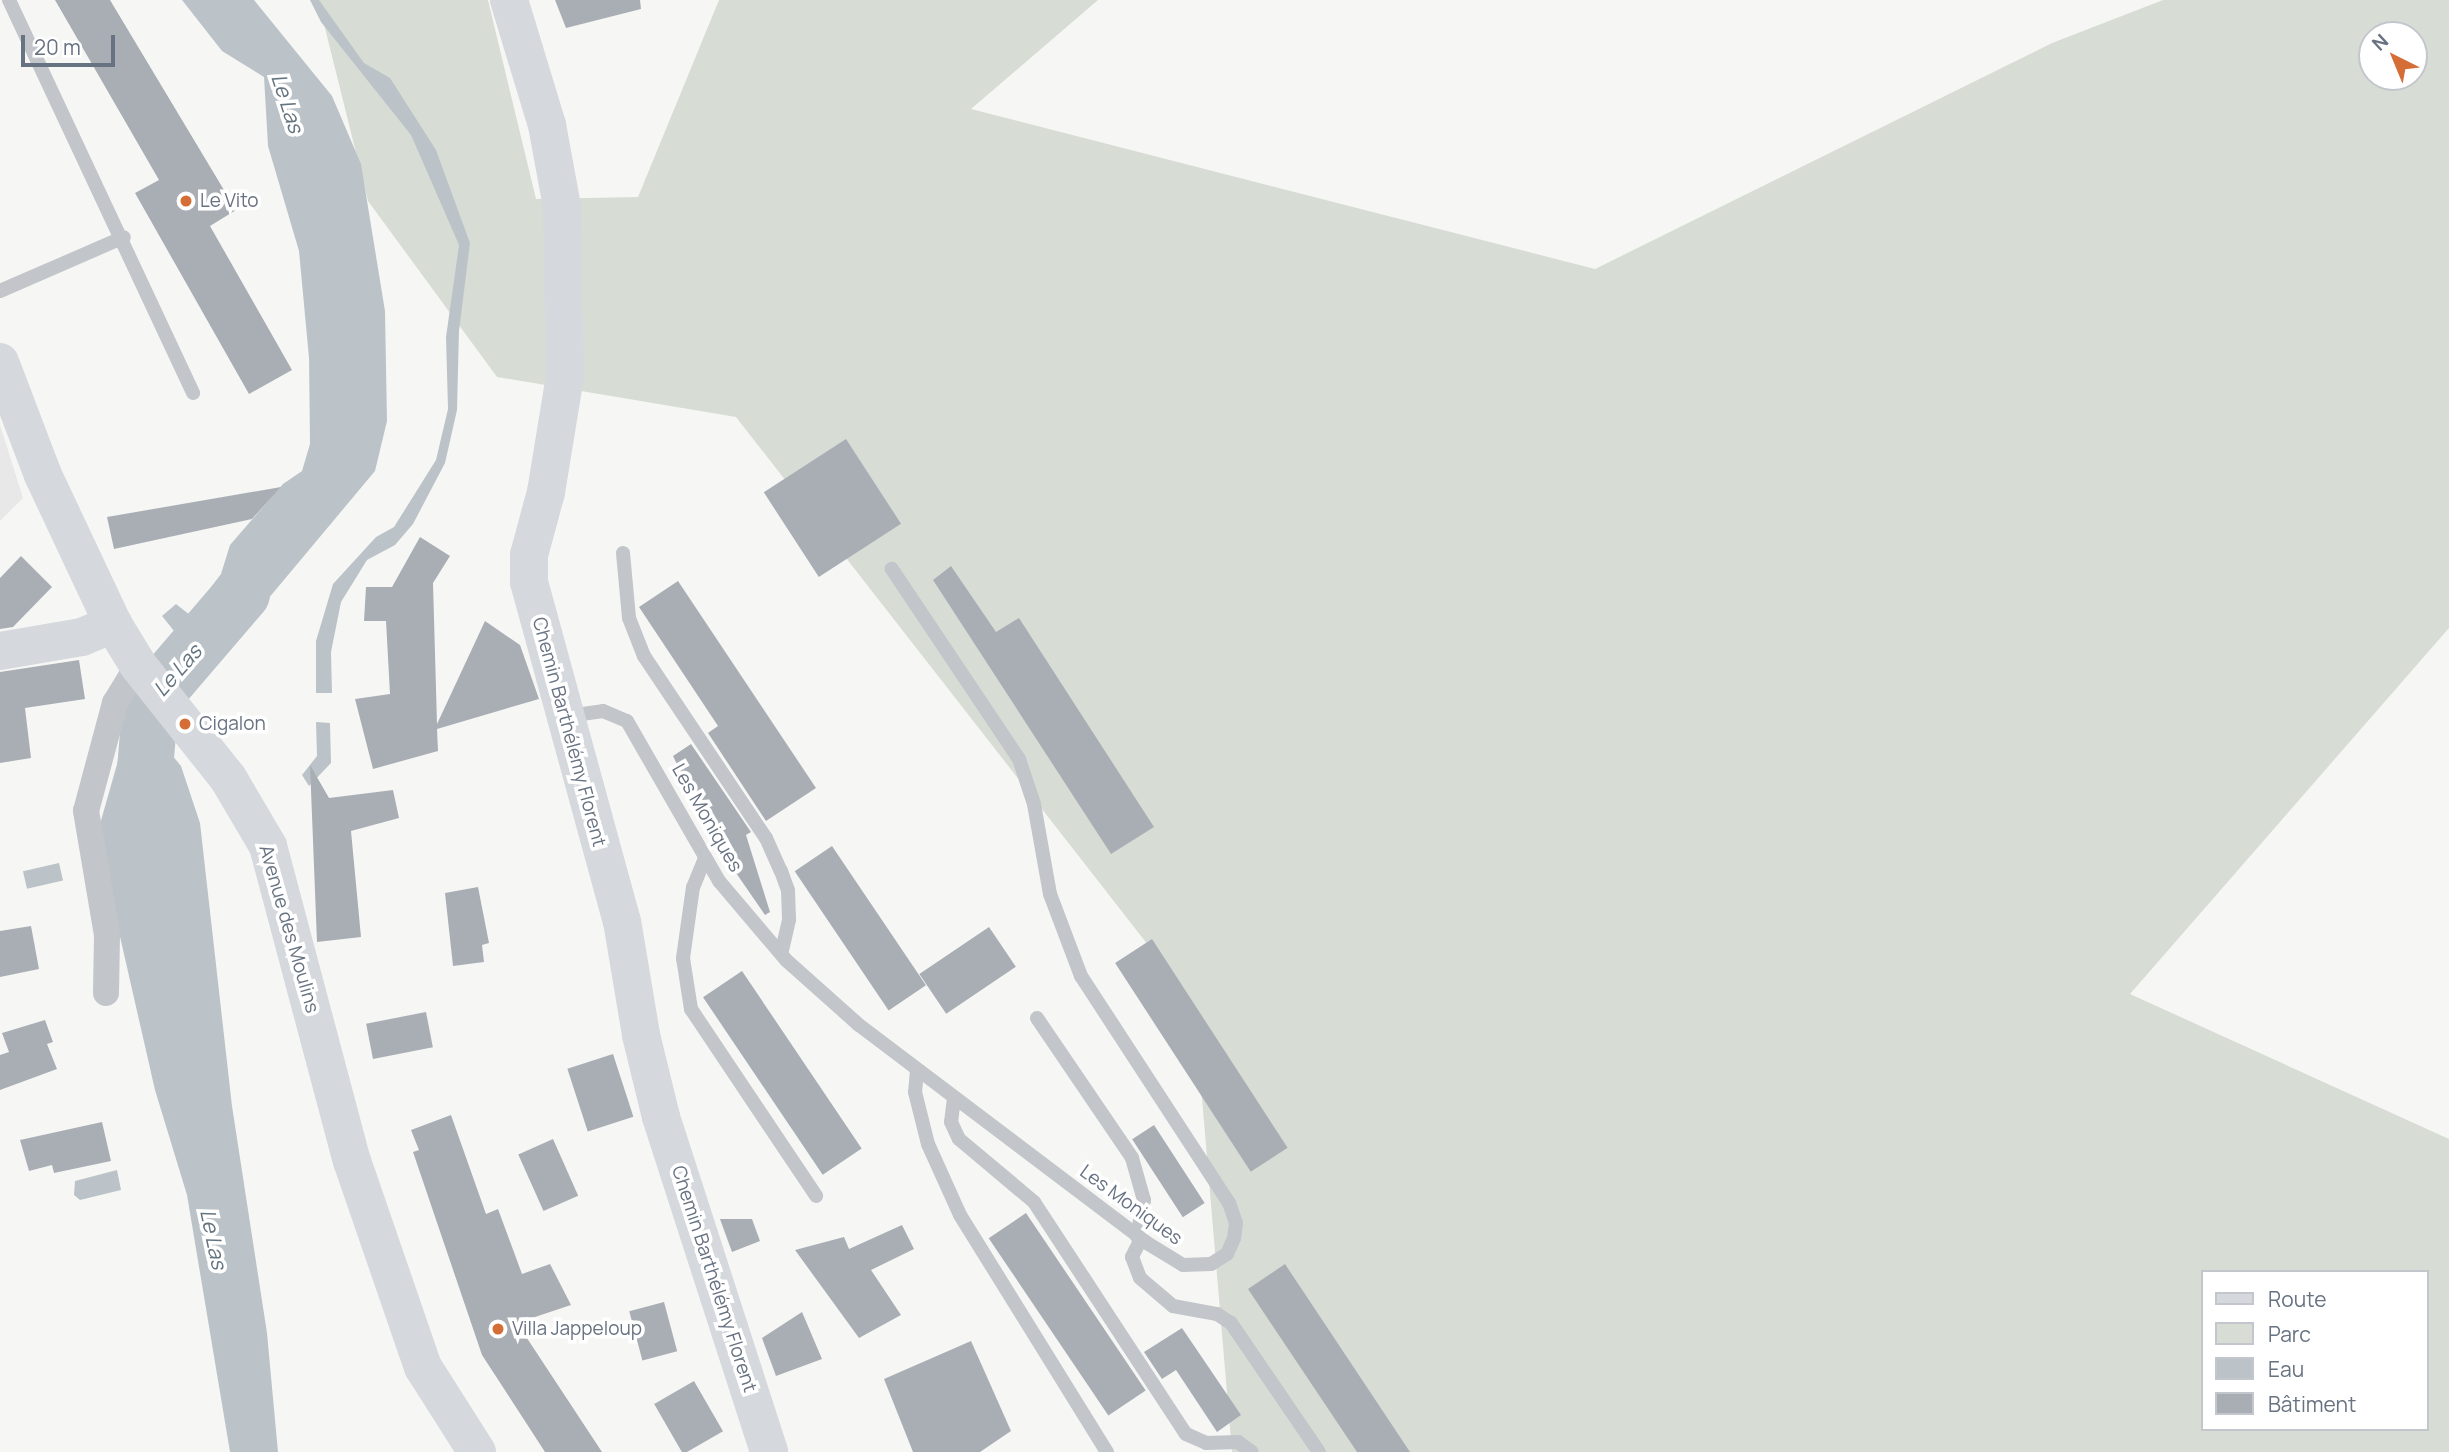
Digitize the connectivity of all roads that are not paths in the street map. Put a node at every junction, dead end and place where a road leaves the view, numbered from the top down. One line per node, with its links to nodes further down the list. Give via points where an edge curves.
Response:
1 (9, 0): 3 (lane)
2 (509, 0): 12 (street, Chemin Barthélémy Florent, via 547,125 562,207 565,376 528,569)
3 (124, 237): 4 (lane); 6 (lane)
4 (0, 291)
5 (0, 362): 9 (street, Avenue des Moulins, via 43,475)
6 (193, 393)
7 (623, 553): 14 (lane, via 629,618 644,656 766,838 788,890 789,920)
8 (892, 569): 20 (lane, Les Moniques, via 1018,760 1034,804 1050,894 1071,955 1105,1016 1196,1149 1236,1223 1227,1254 1202,1267 1183,1265)
9 (113, 624): 10 (street, via 82,636); 11 (street, Avenue des Moulins)
10 (0, 651)
11 (153, 684): 15 (street, via 115,703 86,811 107,935); 21 (street, Avenue des Moulins, via 228,778 268,846 365,1199 423,1367)
12 (563, 717): 13 (lane, Les Moniques, via 603,711 627,721); 22 (street, Chemin Barthélémy Florent, via 622,920 641,1035 661,1117)
13 (705, 858): 14 (lane, Les Moniques); 19 (lane, via 693,887 683,958 691,1009)
14 (781, 954): 17 (lane, Les Moniques)
15 (106, 993)
16 (1037, 1018): 20 (lane, via 1132,1158 1144,1200)
17 (917, 1070): 18 (lane, Les Moniques); 23 (lane, via 915,1092 928,1144 960,1215)
18 (954, 1098): 20 (lane, Les Moniques); 24 (lane, via 951,1122 959,1139 1034,1202 1186,1434 1206,1443 1238,1442)
19 (816, 1196)
20 (1139, 1237): 25 (lane, via 1132,1257 1140,1278 1173,1306 1217,1314 1231,1323)
21 (477, 1452)
22 (769, 1452)
23 (1107, 1452)
24 (1252, 1452)
25 (1319, 1452)

